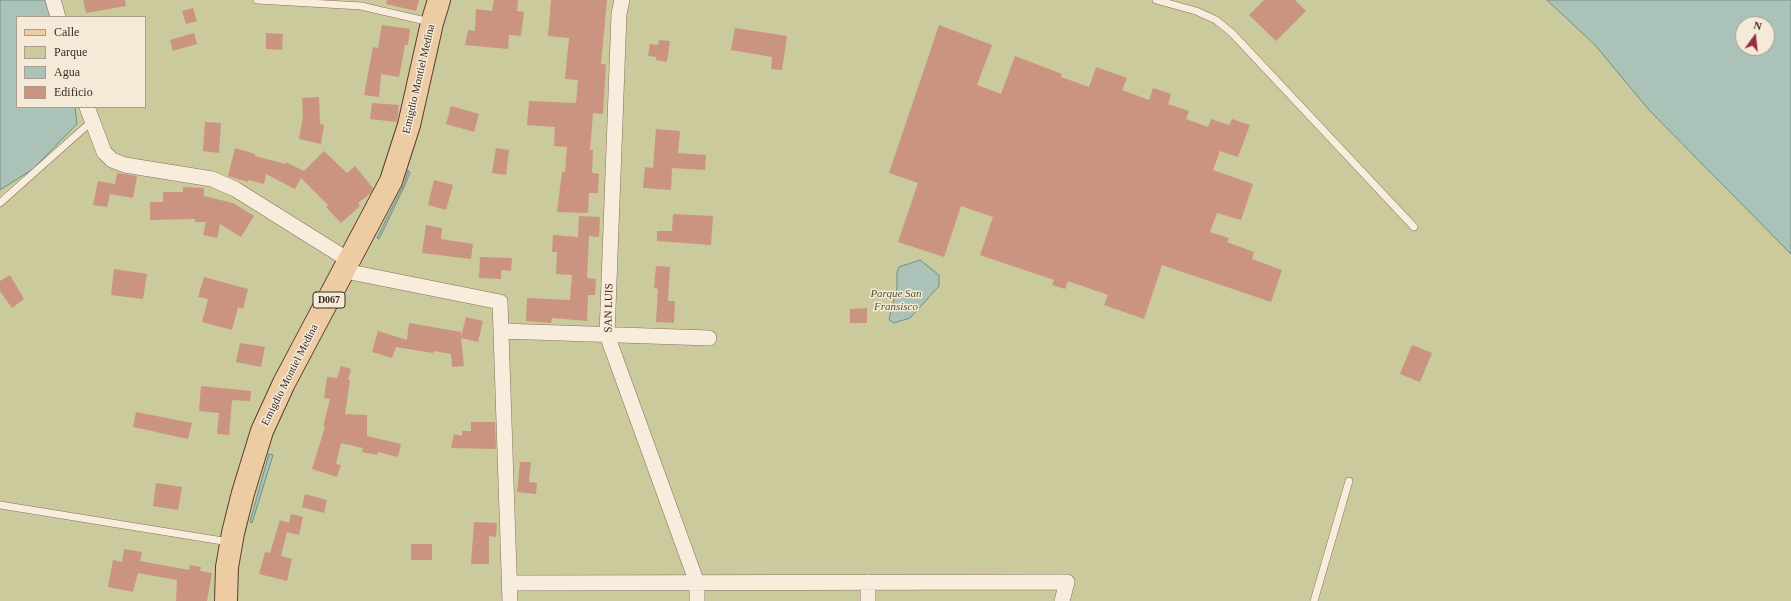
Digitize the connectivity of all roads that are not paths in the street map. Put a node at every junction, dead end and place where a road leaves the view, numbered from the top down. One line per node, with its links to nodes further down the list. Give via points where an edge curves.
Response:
1 (53, 0): 6 (street)
2 (257, 0): 7 (lane, via 361,6)
3 (439, 0): 7 (main road, Emigdio Montiel Medina / D067)
4 (622, 0): 14 (street, SAN LUIS, via 619,14)
5 (1156, 0): 11 (lane, via 1196,11 1216,20 1232,33)
6 (58, 16)
7 (432, 23): 12 (main road, Emigdio Montiel Medina / D067, via 410,124 391,181)
8 (87, 108): 9 (street)
9 (91, 122): 10 (lane); 12 (street, via 104,152 112,160 125,165 212,179 235,189)
10 (0, 203)
11 (1414, 227)
12 (347, 266): 13 (street, via 500,302); 18 (main road, Emigdio Montiel Medina / D067, via 268,416 249,470)
13 (506, 331): 14 (street); 19 (street)
14 (607, 335): 15 (street); 21 (street, SAN LUIS)
15 (709, 338)
16 (1349, 481): 27 (lane)
17 (0, 505): 18 (lane)
18 (232, 542): 22 (main road, Emigdio Montiel Medina / D067, via 227,567)
19 (510, 582): 21 (street); 23 (street)
20 (868, 582): 21 (street); 25 (street); 26 (street, via 1067,582)
21 (697, 583): 24 (street, SAN LUIS)
22 (226, 601)
23 (510, 601)
24 (696, 601)
25 (868, 601)
26 (1062, 601)
27 (1314, 601)

